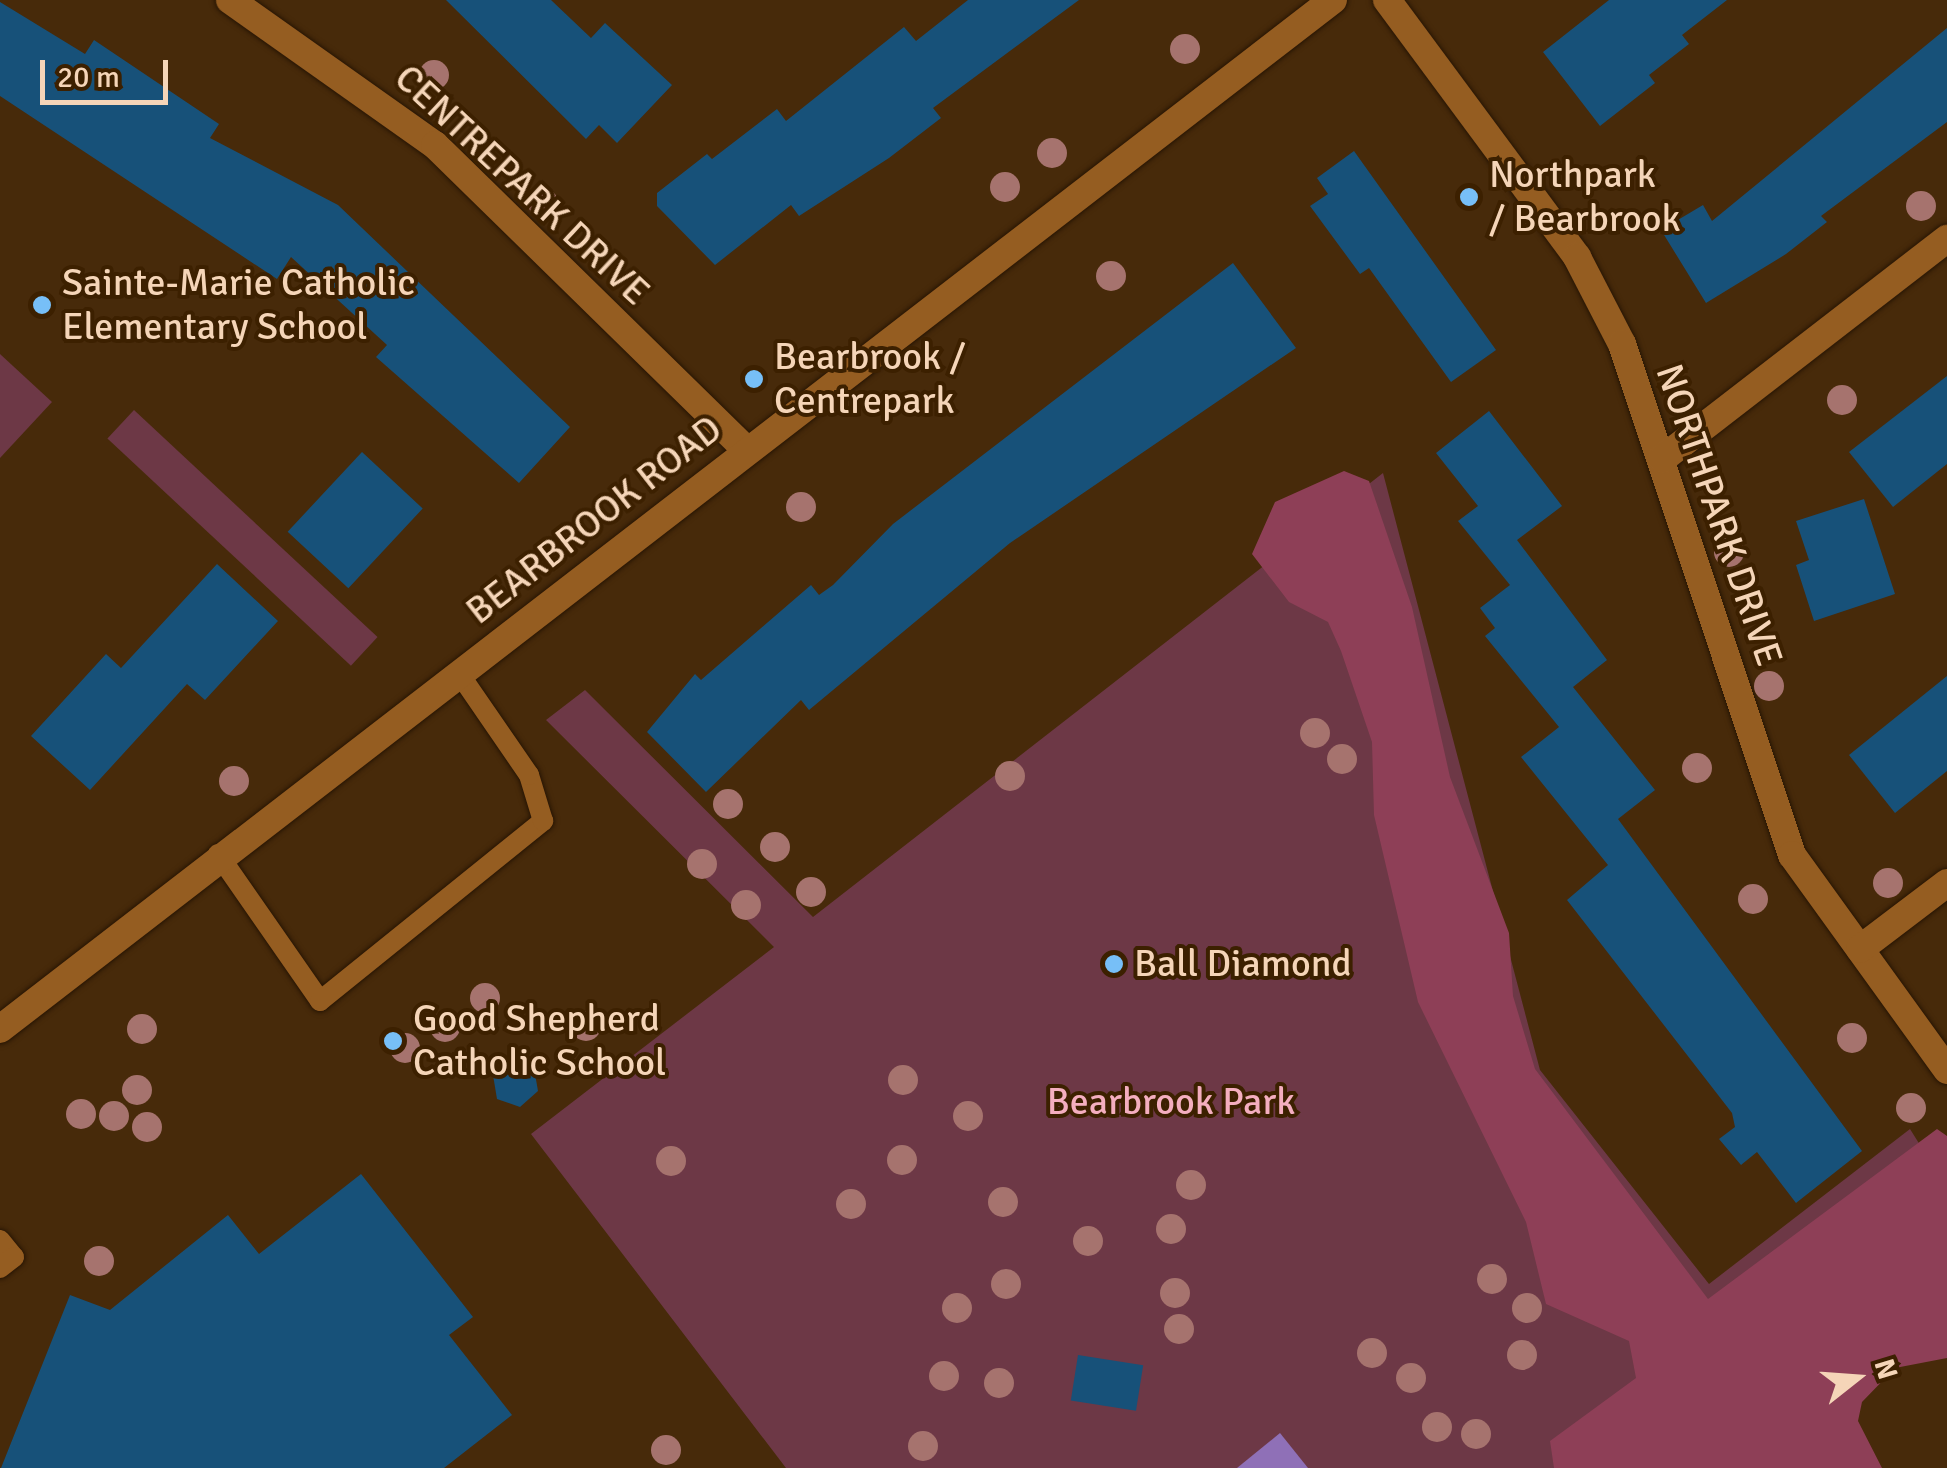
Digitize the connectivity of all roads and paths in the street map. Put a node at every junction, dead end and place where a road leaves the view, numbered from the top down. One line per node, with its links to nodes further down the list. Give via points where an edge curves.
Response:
1 (230, 0): 5 (street, CENTREPARK DRIVE, via 435,145)
2 (1333, 0): 5 (street, BEARBROOK ROAD)
3 (1387, 0): 6 (street, NORTHPARK DRIVE, via 1576,258 1622,344)
4 (1947, 239): 6 (street)
5 (744, 448): 7 (street, BEARBROOK ROAD)
6 (1662, 460): 10 (street, NORTHPARK DRIVE, via 1792,855)
7 (459, 674): 8 (street, BEARBROOK ROAD); 8 (lane, via 529,775 543,821 320,1001)
8 (218, 854): 11 (street, BEARBROOK ROAD)
9 (1947, 883): 10 (street)
10 (1860, 949): 12 (street, NORTHPARK DRIVE)
11 (0, 1029)
12 (1947, 1070)
13 (0, 1240): 14 (lane, via 14,1258)
14 (0, 1268)

